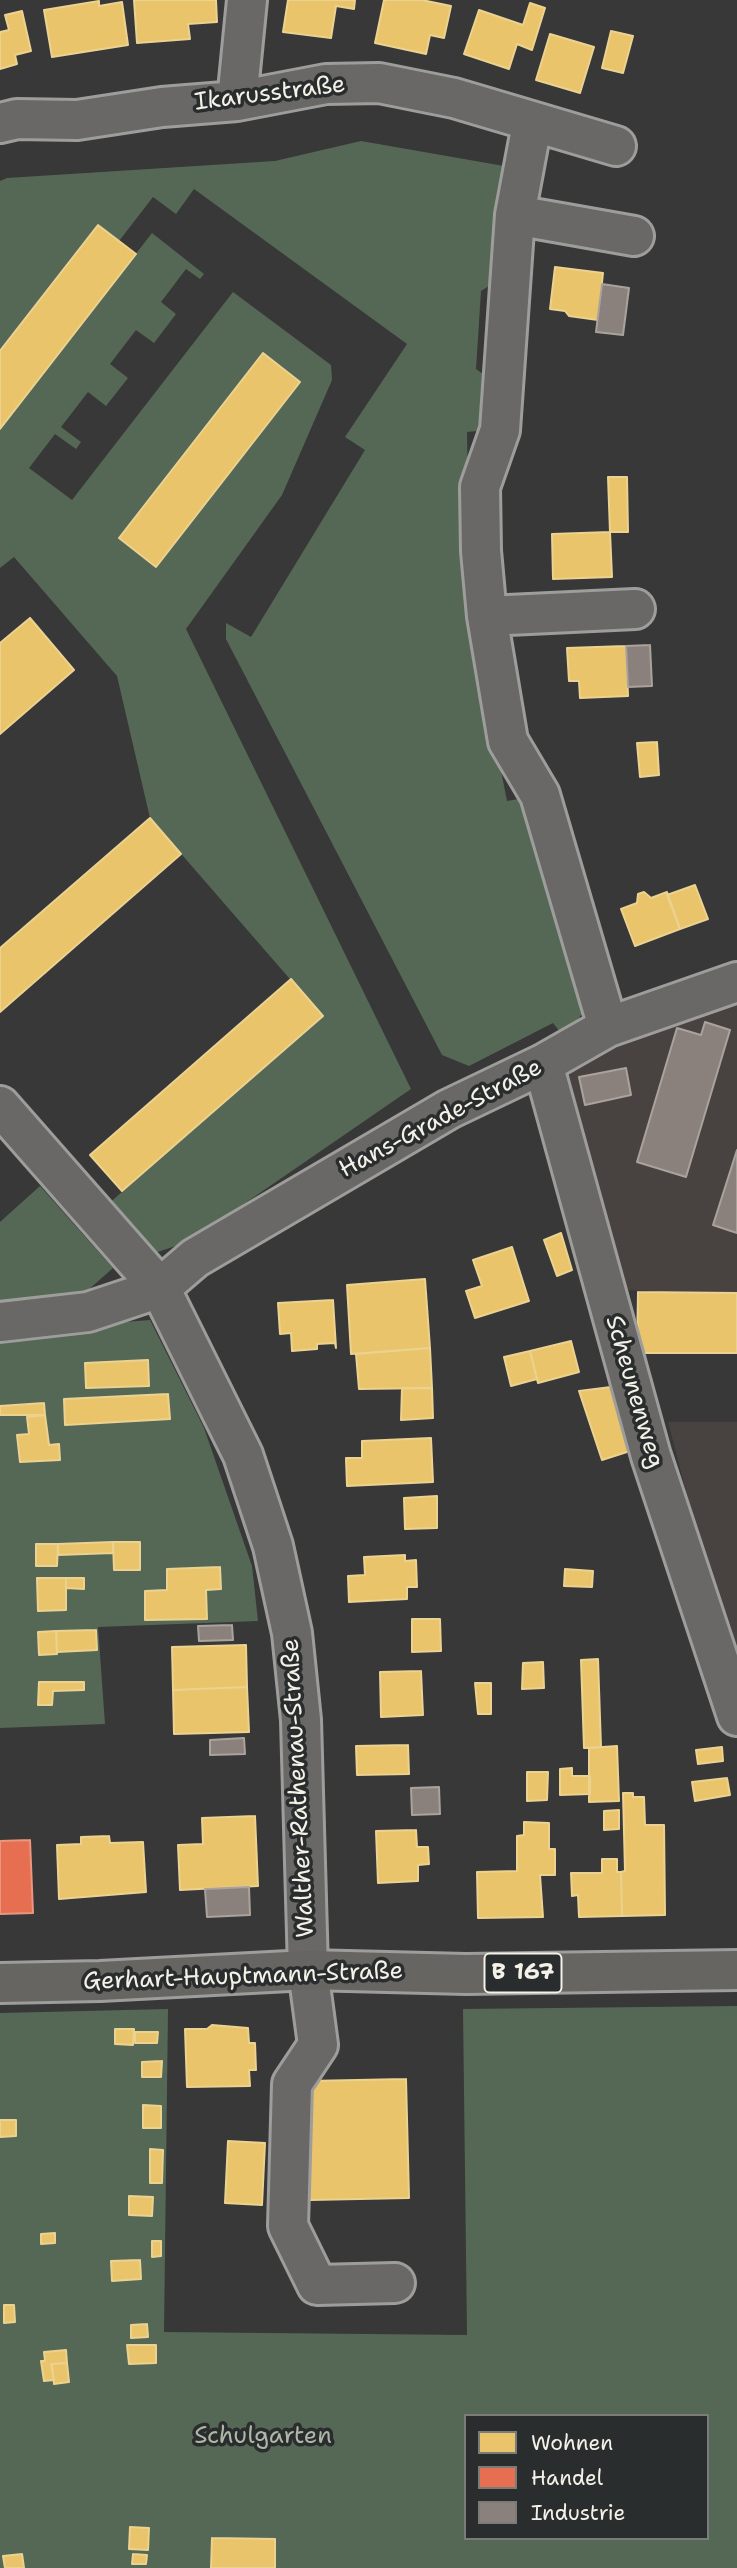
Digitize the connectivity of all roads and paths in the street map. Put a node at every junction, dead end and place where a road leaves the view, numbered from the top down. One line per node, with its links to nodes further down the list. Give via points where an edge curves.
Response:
1 (247, 0): 2 (street)
2 (237, 101): 3 (street, Ikarusstraße, via 77,120); 4 (street, Ikarusstraße, via 326,84 379,83 454,98)
3 (0, 123)
4 (532, 124): 5 (street, Ikarusstraße); 6 (street)
5 (617, 146)
6 (515, 215): 7 (street); 9 (street, via 500,430 480,487)
7 (634, 236)
8 (635, 609): 9 (street)
9 (487, 616): 11 (street, via 508,741 540,795)
10 (737, 982): 11 (street, Hans-Grade-Straße)
11 (607, 1027): 12 (street, Hans-Grade-Straße)
12 (543, 1065): 14 (street, Hans-Grade-Straße, via 438,1116 195,1258); 16 (street, Scheunenweg, via 651,1456)
13 (0, 1105): 14 (street, Walther-Rathenau-Straße)
14 (160, 1288): 15 (street, via 88,1312); 17 (street, Walther-Rathenau-Straße, via 243,1455 274,1545 292,1633 300,1720)
15 (0, 1322)
16 (737, 1716)
17 (308, 1970): 18 (main road, Gerhart-Hauptmann-Straße / B 167, via 466,1974); 19 (main road, Gerhart-Hauptmann-Straße / B 167); 20 (street, Walther-Rathenau-Straße, via 318,2045 292,2084 288,2226 317,2286)
18 (737, 1970)
19 (0, 1983)
20 (395, 2283)

